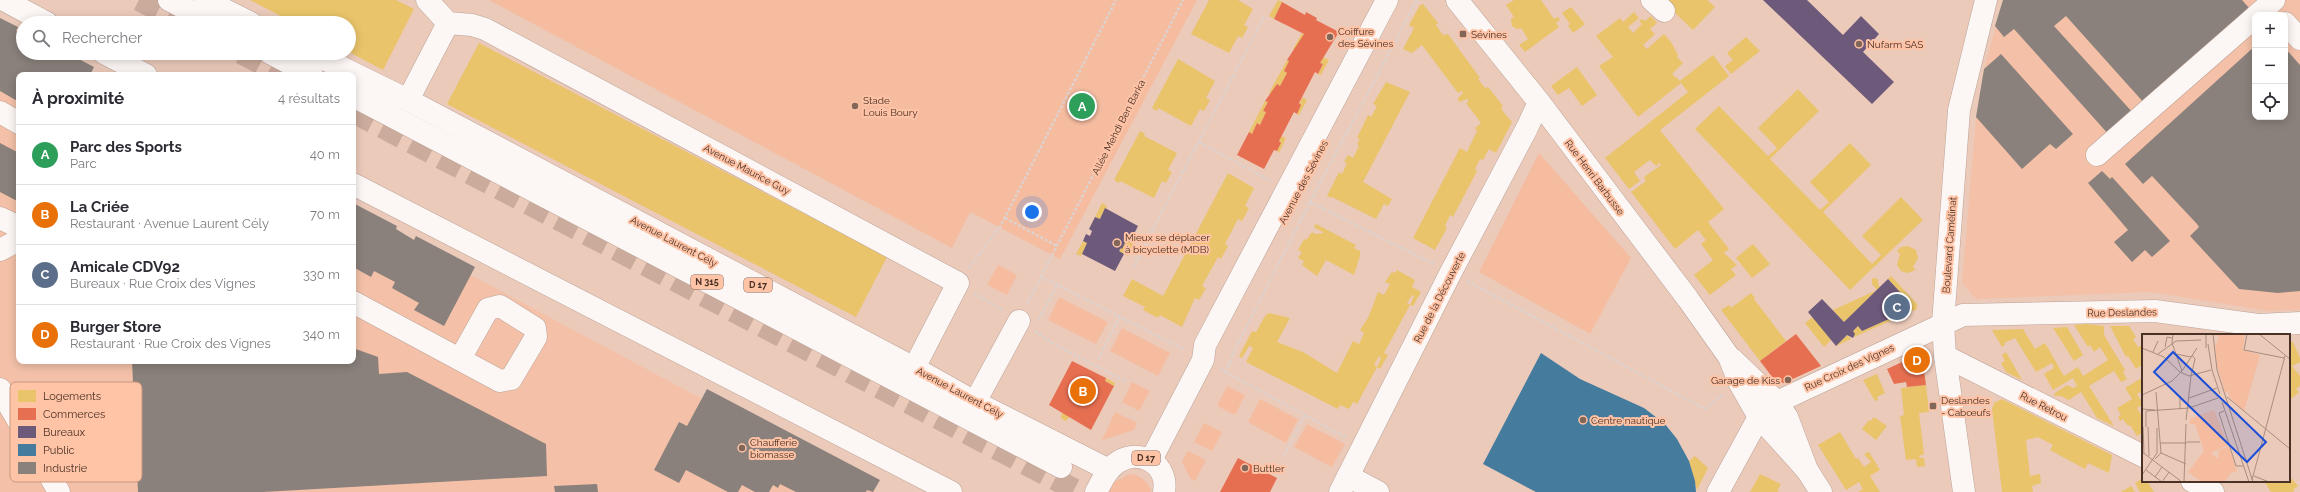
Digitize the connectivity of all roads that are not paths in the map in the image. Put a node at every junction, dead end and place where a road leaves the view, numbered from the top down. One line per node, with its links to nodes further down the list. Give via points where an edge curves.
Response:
1 (4, 0): 10 (main road)
2 (169, 0): 11 (main road)
3 (205, 0): 12 (main road)
4 (427, 0): 13 (main road)
5 (1387, 0): 41 (main road, Avenue des Sévines, via 1205,344)
6 (1397, 0): 41 (main road, Avenue des Sévines, via 1214,349)
7 (1457, 0): 25 (main road, Rue Henri Barbusse)
8 (1986, 0): 35 (main road, Boulevard Camélinat, via 1959,110)
9 (2266, 9): 28 (main road)
10 (34, 16)
11 (200, 16)
12 (237, 16)
13 (448, 23): 24 (main road); 42 (main road, Avenue Maurice Guy, via 485,29 958,283)
14 (2288, 26): 15 (main road)
15 (2300, 39)
16 (117, 60): 19 (main road)
17 (283, 60): 20 (main road)
18 (326, 60): 21 (main road, Avenue Laurent Cély / D 17)
19 (140, 72)
20 (306, 72)
21 (351, 72)
22 (356, 75): 24 (main road, Avenue Laurent Cély / D 17)
23 (356, 98): 50 (main road, N 315)
24 (408, 100): 42 (main road, Avenue Laurent Cély / D 17)
25 (1539, 102): 39 (main road, Rue Henri Barbusse); 55 (main road, Rue de la Découverte)
26 (0, 112): 27 (main road)
27 (16, 121)
28 (2097, 155)
29 (356, 186): 57 (main road)
30 (0, 218): 31 (main road)
31 (16, 226)
32 (16, 242): 33 (main road)
33 (0, 250)
34 (356, 304): 40 (main road)
35 (1944, 323): 36 (main road, Rue Deslandes, via 1963,315 2155,311 2258,325); 38 (main road, Boulevard Camélinat); 45 (main road, Rue Croix des Vignes)
36 (2300, 323)
37 (1026, 325): 44 (main road)
38 (1945, 356): 48 (main road, Rue Retrou); 63 (main road, Boulevard Camélinat)
39 (1729, 357): 45 (main road, Rue Henri Barbusse); 47 (main road, Rue Henri Barbusse, via 1739,382)
40 (460, 359)
41 (1203, 360): 49 (main road, Avenue des Sévines)
42 (914, 368): 44 (main road, Avenue Laurent Cély / D 17)
43 (0, 389): 46 (main road)
44 (976, 402): 51 (main road, Avenue Laurent Cély / D 17)
45 (1777, 402): 47 (main road, Rue Croix des Vignes); 52 (main road, Rue Henri Barbusse, via 1787,417)
46 (10, 406)
47 (1759, 417): 52 (main road, Rue Henri Barbusse); 61 (main road)
48 (2142, 455)
49 (1151, 460): 51 (main road, D 17, via 1143,456 1130,456 1117,462); 59 (main road, D 17, via 1162,473)
50 (1061, 467)
51 (1109, 470): 58 (main road)
52 (1807, 470): 62 (main road, Rue Henri Barbusse)
53 (53, 482): 56 (main road)
54 (2194, 482): 64 (main road)
55 (1344, 484): 60 (main road)
56 (59, 492)
57 (951, 492)
58 (1096, 492)
59 (1164, 492)
60 (1378, 492)
61 (1718, 492)
62 (1821, 492)
63 (1964, 492)
64 (2214, 492)

